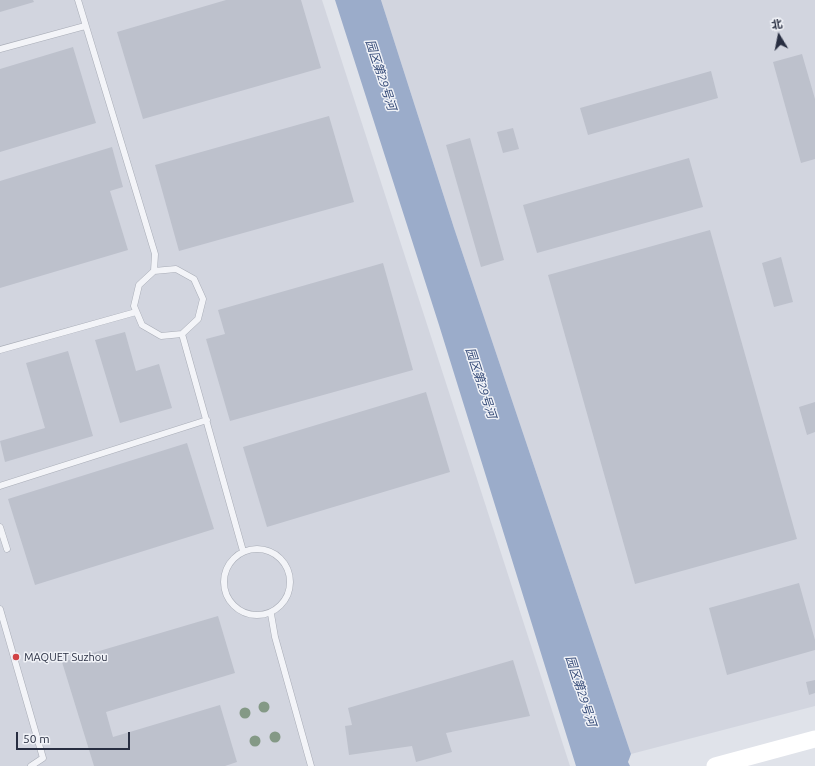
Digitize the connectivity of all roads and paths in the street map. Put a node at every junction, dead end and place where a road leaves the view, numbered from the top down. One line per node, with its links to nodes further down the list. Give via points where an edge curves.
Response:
1 (78, 0): 2 (lane)
2 (85, 26): 3 (lane); 4 (lane, via 155,254)
3 (0, 49)
4 (154, 271): 5 (lane, via 139,285 134,306); 6 (lane, via 176,269 194,279 203,299 198,319)
5 (136, 312): 6 (lane, via 142,325 161,336); 7 (lane)
6 (182, 334): 8 (lane)
7 (0, 350)
8 (207, 420): 9 (lane); 12 (lane)
9 (0, 486)
10 (0, 527): 11 (lane)
11 (7, 549)
12 (243, 551): 14 (lane, via 227,565 223,586 231,605 250,616); 14 (lane, via 264,548 283,559 289,572 292,579 287,600)
13 (0, 609): 16 (lane, via 43,758)
14 (271, 614): 17 (lane)
15 (815, 738): 18 (main road)
16 (31, 766)
17 (311, 766)
18 (715, 766)

